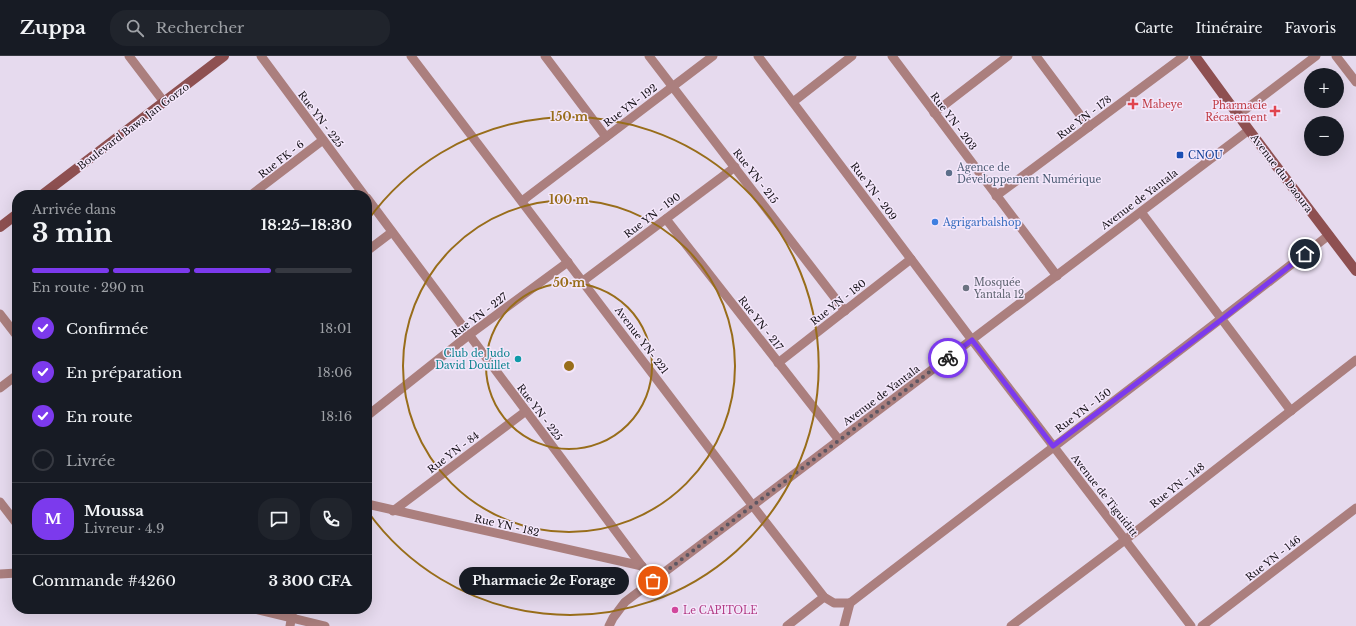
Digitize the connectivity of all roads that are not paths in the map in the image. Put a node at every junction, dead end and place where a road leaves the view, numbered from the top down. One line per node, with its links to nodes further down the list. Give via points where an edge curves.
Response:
1 (128, 56): 19 (street)
2 (224, 56): 19 (street, Boulevard Bawa Jan Gorzo)
3 (261, 56): 26 (street, Rue YN - 225)
4 (545, 56): 25 (street)
5 (649, 56): 18 (street, Rue YN - 215)
6 (713, 56): 18 (street, Rue YN- 192)
7 (758, 56): 20 (street, Rue YN - 209)
8 (852, 56): 20 (street)
9 (892, 56): 21 (street, Rue YN - 203)
10 (1008, 56): 21 (street)
11 (1036, 56): 23 (street)
12 (1184, 56): 23 (street, Rue YN - 178)
13 (1195, 56): 22 (street, Avenue du Daoura)
14 (1316, 56): 22 (street)
15 (1336, 56): 17 (street)
16 (413, 57): 32 (street, Avenue YN- 221)
17 (1356, 82)
18 (673, 86): 25 (street, Rue YN- 192); 27 (street, Rue YN - 215)
19 (164, 102): 28 (street, Boulevard Bawa Jan Gorzo)
20 (793, 102): 41 (street, Rue YN - 209)
21 (934, 113): 31 (street, Rue YN - 203)
22 (1238, 115): 24 (street, Avenue du Daoura)
23 (1089, 127): 31 (street, Rue YN - 178)
24 (1249, 130): 34 (street, Avenue de Yantala); 39 (street, Avenue du Daoura)
25 (606, 137): 32 (street, Rue YN- 192)
26 (323, 140): 29 (street, Rue FK - 6); 30 (street, Rue YN - 225)
27 (735, 167): 36 (street, Rue YN - 190); 46 (street, Rue YN - 215)
28 (49, 190)
29 (258, 190)
30 (360, 190)
31 (996, 196): 44 (street, Rue YN - 203)
32 (522, 201): 42 (street, Avenue YN- 221)
33 (372, 205): 38 (street, Rue YN - 225)
34 (1141, 212): 44 (street, Avenue de Yantala); 48 (street)
35 (12, 218): 37 (street)
36 (666, 219): 45 (street, Rue YN - 190); 53 (street, Rue YN - 217)
37 (0, 227)
38 (392, 232): 40 (street); 50 (street, Rue YN - 225)
39 (1329, 235): 43 (street, Avenue du Daoura); 48 (street, Rue YN - 150)
40 (372, 247)
41 (911, 259): 46 (street, Rue YN - 180); 51 (street, Rue YN - 209)
42 (568, 262): 45 (street, Avenue YN- 221); 50 (street, Rue YN - 227)
43 (1356, 271)
44 (1057, 276): 51 (street, Avenue de Yantala)
45 (583, 281): 63 (street, Avenue YN- 221)
46 (845, 311): 53 (street, Rue YN - 180)
47 (0, 314): 49 (street)
48 (1221, 320): 56 (street); 60 (street, Rue YN - 150)
49 (12, 330)
50 (470, 335): 57 (street, Rue YN - 225); 58 (street, Rue YN - 227)
51 (972, 340): 59 (street, Avenue de Yantala); 60 (street, Avenue de Tiguiditt)
52 (1356, 360): 56 (street, Rue YN - 148)
53 (778, 363): 59 (street, Rue YN - 217)
54 (12, 379): 55 (street)
55 (0, 388)
56 (1291, 410): 67 (street, Rue YN - 148)
57 (526, 411): 65 (street, Rue YN - 84); 68 (street, Rue YN - 225)
58 (372, 412)
59 (839, 440): 63 (street, Avenue de Yantala)
60 (1053, 446): 67 (street, Avenue de Tiguiditt); 73 (street, Rue YN - 150)
61 (0, 502): 66 (street)
62 (372, 505): 65 (street, Rue YN - 182)
63 (753, 506): 71 (street, Avenue de Yantala); 72 (street, Avenue YN- 221)
64 (1356, 508): 82 (street, Rue YN - 146)
65 (393, 511): 68 (street, Rue YN - 182)
66 (12, 516)
67 (1125, 540): 80 (street, Rue YN - 148); 81 (street, Avenue de Tiguiditt)
68 (642, 566): 71 (street, Rue YN - 225)
69 (12, 573): 70 (street)
70 (0, 574)
71 (653, 581): 77 (street, Avenue de Yantala, via 625,602)
72 (824, 597): 73 (street, via 834,603); 78 (street)
73 (850, 602): 79 (street)
74 (275, 614): 75 (street)
75 (291, 618): 76 (street)
76 (325, 626)
77 (609, 626)
78 (787, 626)
79 (844, 626)
80 (1011, 626)
81 (1191, 626)
82 (1202, 626)

